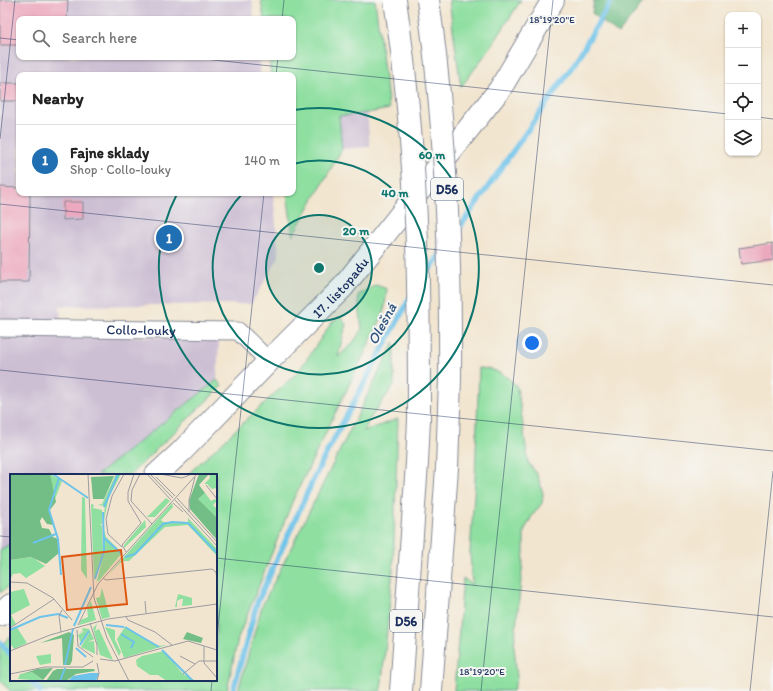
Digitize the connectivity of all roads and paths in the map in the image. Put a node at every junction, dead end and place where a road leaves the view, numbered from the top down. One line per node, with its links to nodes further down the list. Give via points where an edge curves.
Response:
1 (395, 0): 9 (main road, D56, bridge, via 414,180 419,419)
2 (428, 0): 10 (main road, D56, bridge, via 446,178 450,378 447,468)
3 (552, 0): 5 (main road, 17. listopadu, via 490,101 343,287)
4 (0, 328): 5 (street, Collo-louky, via 238,330)
5 (269, 361): 6 (main road, 17. listopadu)
6 (157, 474)
7 (10, 606): 8 (main road)
8 (0, 615)
9 (401, 691)
10 (431, 691)

